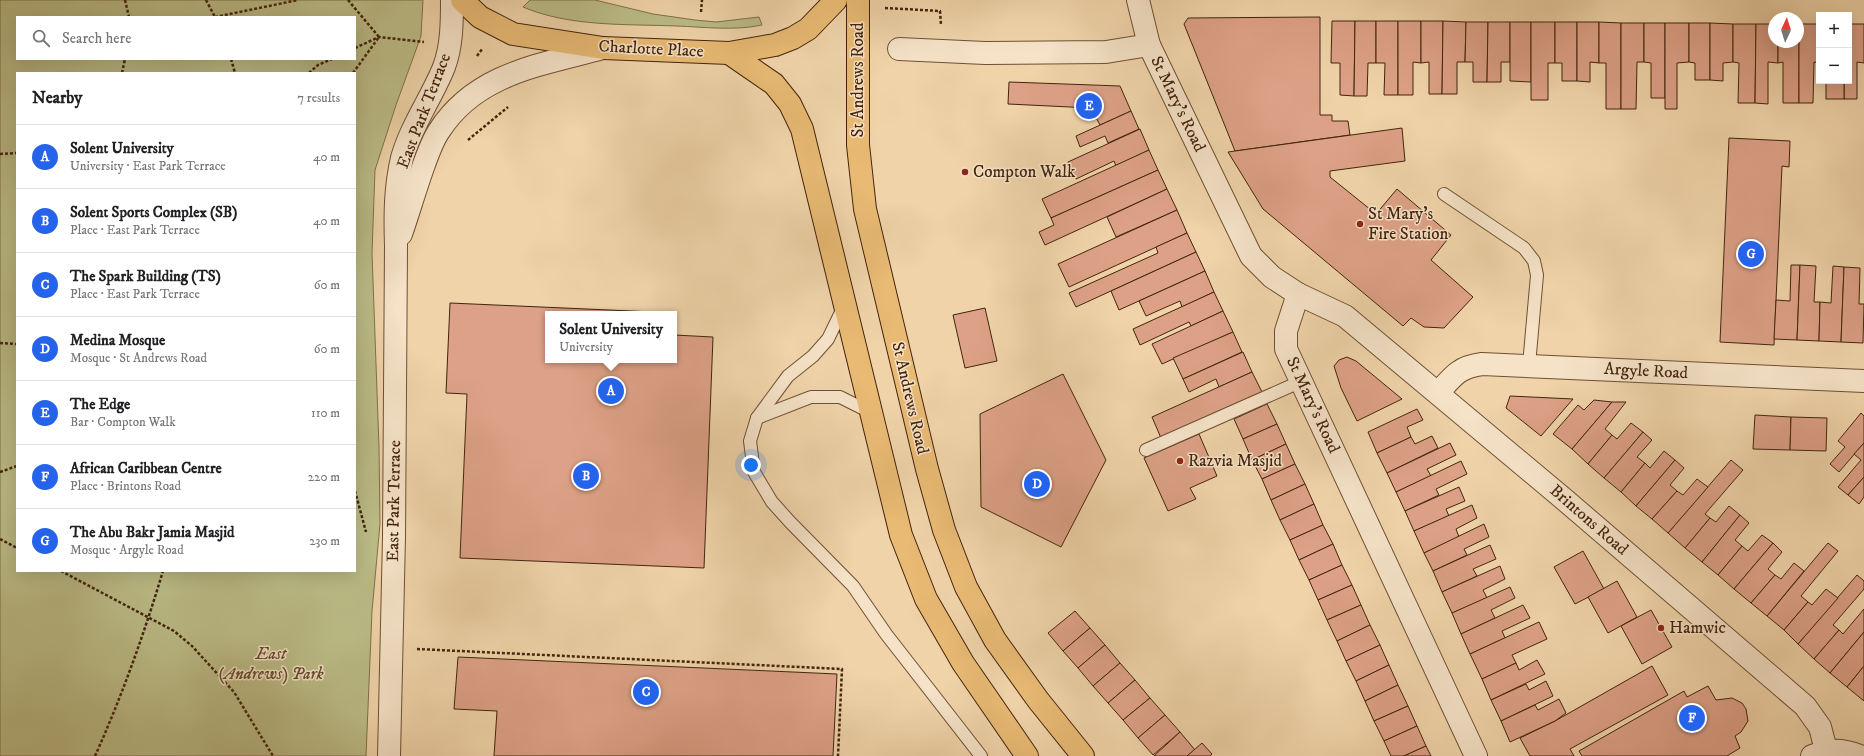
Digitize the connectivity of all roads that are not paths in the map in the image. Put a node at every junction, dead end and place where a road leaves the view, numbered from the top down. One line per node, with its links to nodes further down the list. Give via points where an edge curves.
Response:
1 (452, 0): 11 (street, East Park Terrace, via 452,23 445,66 420,114 402,158 395,203)
2 (462, 0): 7 (main road, Charlotte Place, via 480,17 513,34)
3 (836, 0): 9 (main road, Charlotte Place, via 808,28 793,38 775,45)
4 (858, 0): 25 (main road, St Andrews Road, via 858,145 865,208 925,461 944,530 966,587 995,640 1038,700)
5 (1138, 0): 6 (street, St Mary's Road)
6 (1150, 45): 8 (street, via 1106,52); 12 (street, St Mary's Road, via 1251,256 1272,277)
7 (603, 48): 9 (main road, Charlotte Place); 11 (street, East Park Terrace, via 512,73 493,81 456,108 438,132 426,159)
8 (899, 50)
9 (729, 53): 13 (main road, via 774,84 790,104 802,130)
10 (1444, 194): 14 (lane, via 1524,248 1534,261 1537,275)
11 (396, 246): 22 (street, East Park Terrace)
12 (1298, 294): 15 (street, St Mary's Road, via 1286,331 1286,349); 17 (street, Brintons Road, via 1345,316)
13 (846, 303): 18 (main road); 19 (lane, via 828,339 781,384)
14 (1529, 366): 16 (street, Argyle Road); 17 (street, Argyle Road, via 1467,366 1455,374)
15 (1302, 381): 20 (lane); 26 (street, St Mary's Road)
16 (1864, 381)
17 (1439, 392): 21 (street, Brintons Road, via 1804,706 1820,727)
18 (870, 412): 19 (lane, via 840,397 811,398); 24 (main road, via 901,535 926,599 963,663)
19 (757, 418): 23 (lane, via 750,441 754,472 772,502 853,586 886,634)
20 (1146, 450)
21 (1819, 753): 27 (street, Brintons Road, via 1845,750)
22 (389, 756)
23 (981, 756)
24 (1027, 756)
25 (1083, 756)
26 (1476, 756)
27 (1860, 756)

